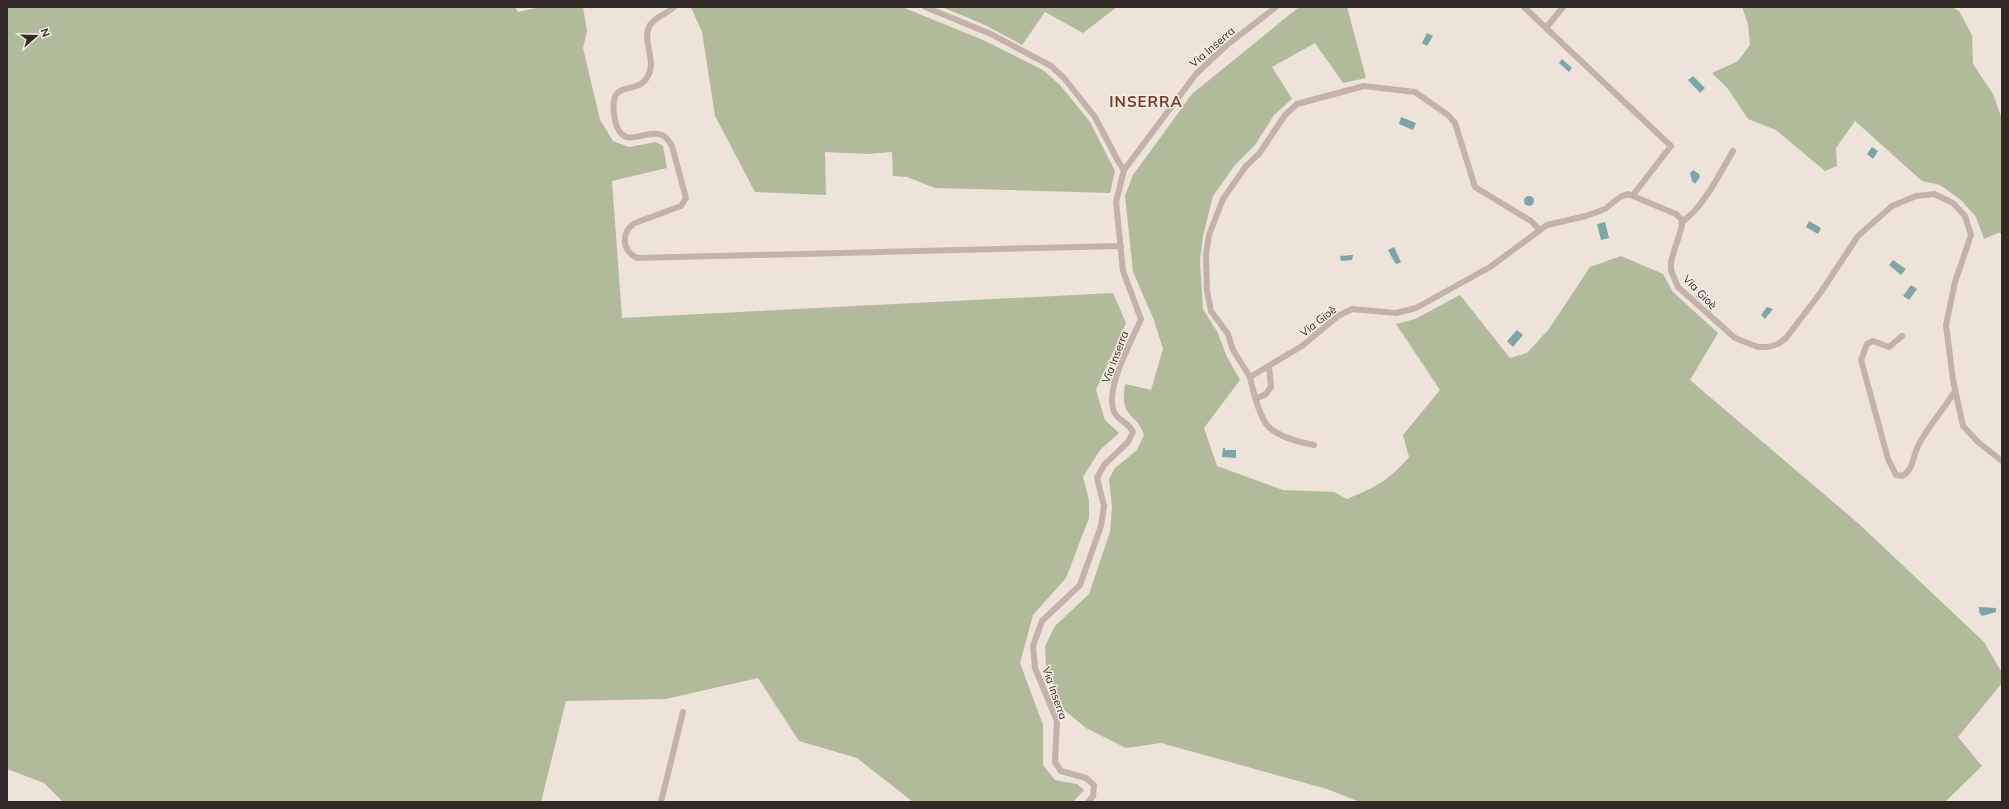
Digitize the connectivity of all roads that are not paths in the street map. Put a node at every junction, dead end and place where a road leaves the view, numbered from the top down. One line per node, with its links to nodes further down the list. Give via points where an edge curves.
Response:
1 (674, 7): 12 (street, via 650,26 647,35 652,64 648,78 620,91 614,98 613,107 617,128 623,135 637,138 662,135 668,140 672,146 686,198 682,206 629,227 624,241 630,255 637,258)
2 (925, 7): 8 (street, via 991,34 1051,66 1064,78 1095,117)
3 (1276, 7): 8 (street, Via Inserra, via 1227,45 1196,74)
4 (1524, 7): 6 (street)
5 (1563, 7): 6 (street)
6 (1546, 28): 9 (street, via 1671,146)
7 (1733, 151): 10 (street, via 1701,202)
8 (1124, 170): 12 (street, Via Inserra, via 1116,202)
9 (1633, 195): 10 (street, via 1676,214); 11 (street, Via Gioè, via 1620,197 1605,209 1547,225)
10 (1682, 222): 16 (street, Via Gioè, via 1671,262 1678,287 1735,338 1758,347 1768,347 1786,338 1821,292 1858,236 1892,206 1916,196 1934,194 1953,203 1966,216 1971,235 1955,282 1946,325)
11 (1540, 230): 14 (street, Via Gioè, via 1490,267 1426,303 1406,312 1396,313 1352,310 1338,316 1302,346); 15 (street, via 1531,220 1475,187 1455,123 1448,115 1415,92 1364,86 1297,104 1285,115 1259,154 1246,166 1223,199 1209,236 1206,254 1207,291 1211,311 1228,334 1233,350)
12 (1121, 246): 22 (street, Via Inserra, via 1123,271 1141,319 1116,378 1111,401 1116,415 1128,423 1133,432 1128,442 1104,465 1097,478 1104,506 1101,526 1080,585 1042,620 1033,646 1035,668 1057,722 1055,762 1061,770 1086,778 1094,784 1093,796)
13 (1902, 336): 16 (street, via 1890,347 1873,342 1867,344 1860,360 1888,459 1896,475 1902,476 1909,471 1922,439)
14 (1269, 366): 15 (street, Via Gioè); 17 (street, via 1271,387 1266,394)
15 (1250, 377): 17 (street)
16 (1955, 391): 19 (street, Via Gioè, via 1963,426)
17 (1256, 399): 18 (street, via 1265,423 1271,428 1298,442)
18 (1314, 446)
19 (2002, 461)
20 (683, 712): 21 (street)
21 (661, 802)
22 (1088, 802)

